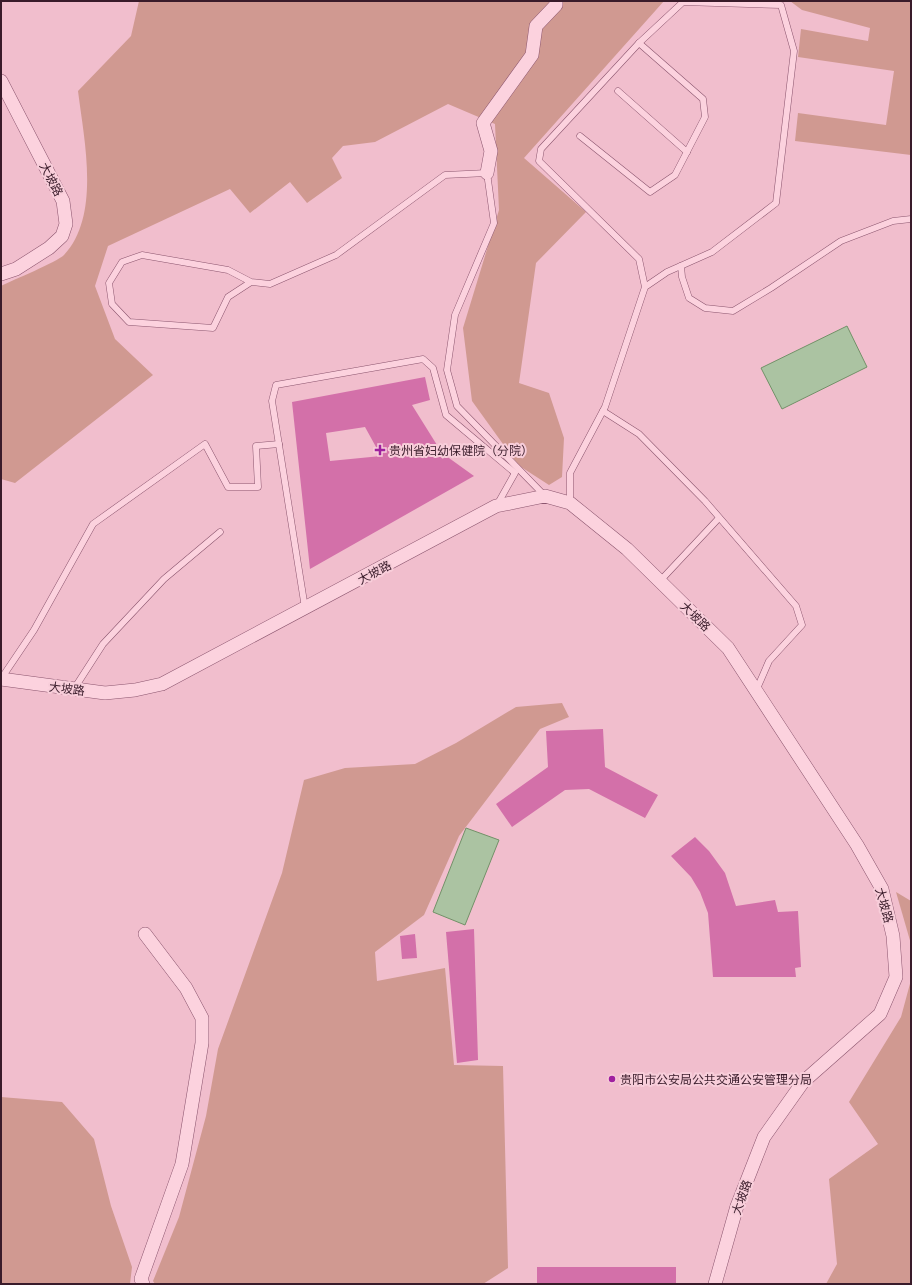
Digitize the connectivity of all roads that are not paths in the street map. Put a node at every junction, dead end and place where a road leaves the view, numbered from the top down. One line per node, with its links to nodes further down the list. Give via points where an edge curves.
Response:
1 (556, 1): 7 (street, via 556,5 536,26 532,55 483,123 491,151)
2 (639, 43): 6 (lane, via 703,99 705,116); 9 (lane, via 683,2 781,5 794,51 776,203 712,252); 12 (lane, via 541,149 539,161 639,258)
3 (1, 81): 10 (street, 大坡路, via 63,201 66,224 62,236 49,248 16,269)
4 (618, 91): 6 (lane)
5 (580, 136): 6 (lane, via 650,192 675,176)
6 (687, 152)
7 (487, 173): 11 (lane, via 445,176 336,255 270,284); 15 (lane, via 494,223 456,315 447,370 458,406)
8 (911, 219): 9 (lane, via 893,221 841,241 732,311 705,308 689,298)
9 (681, 266): 12 (lane, via 667,272)
10 (1, 274)
11 (251, 282): 11 (lane, via 228,297 213,328 129,322 112,304 109,283 122,262 142,254 228,270)
12 (646, 287): 13 (lane)
13 (603, 411): 16 (lane, via 570,474); 18 (lane, via 639,434)
14 (279, 444): 17 (lane, via 272,401 276,385 423,359 433,368 446,415 515,473); 21 (lane); 22 (lane, via 256,446 258,487 228,487 206,444 93,524 34,630)
15 (544, 496): 16 (street, 大坡路); 17 (street, 大坡路)
16 (570, 503): 20 (street, 大坡路, via 627,549)
17 (496, 506): 21 (street, 大坡路)
18 (719, 518): 20 (lane); 24 (lane, via 796,606 802,625 769,661)
19 (220, 532): 23 (lane, via 164,579 108,638)
20 (660, 581): 24 (street, 大坡路, via 728,648)
21 (305, 608): 23 (street, 大坡路, via 162,684 105,693)
22 (1, 679): 23 (street, 大坡路)
23 (74, 689)
24 (756, 691): 27 (street, 大坡路, via 857,844 882,889 894,936 896,977 880,1014 803,1082 764,1137 737,1206)
25 (146, 934): 26 (street, via 186,988 202,1018 202,1043 182,1164 141,1279)
26 (143, 1284)
27 (716, 1284)

